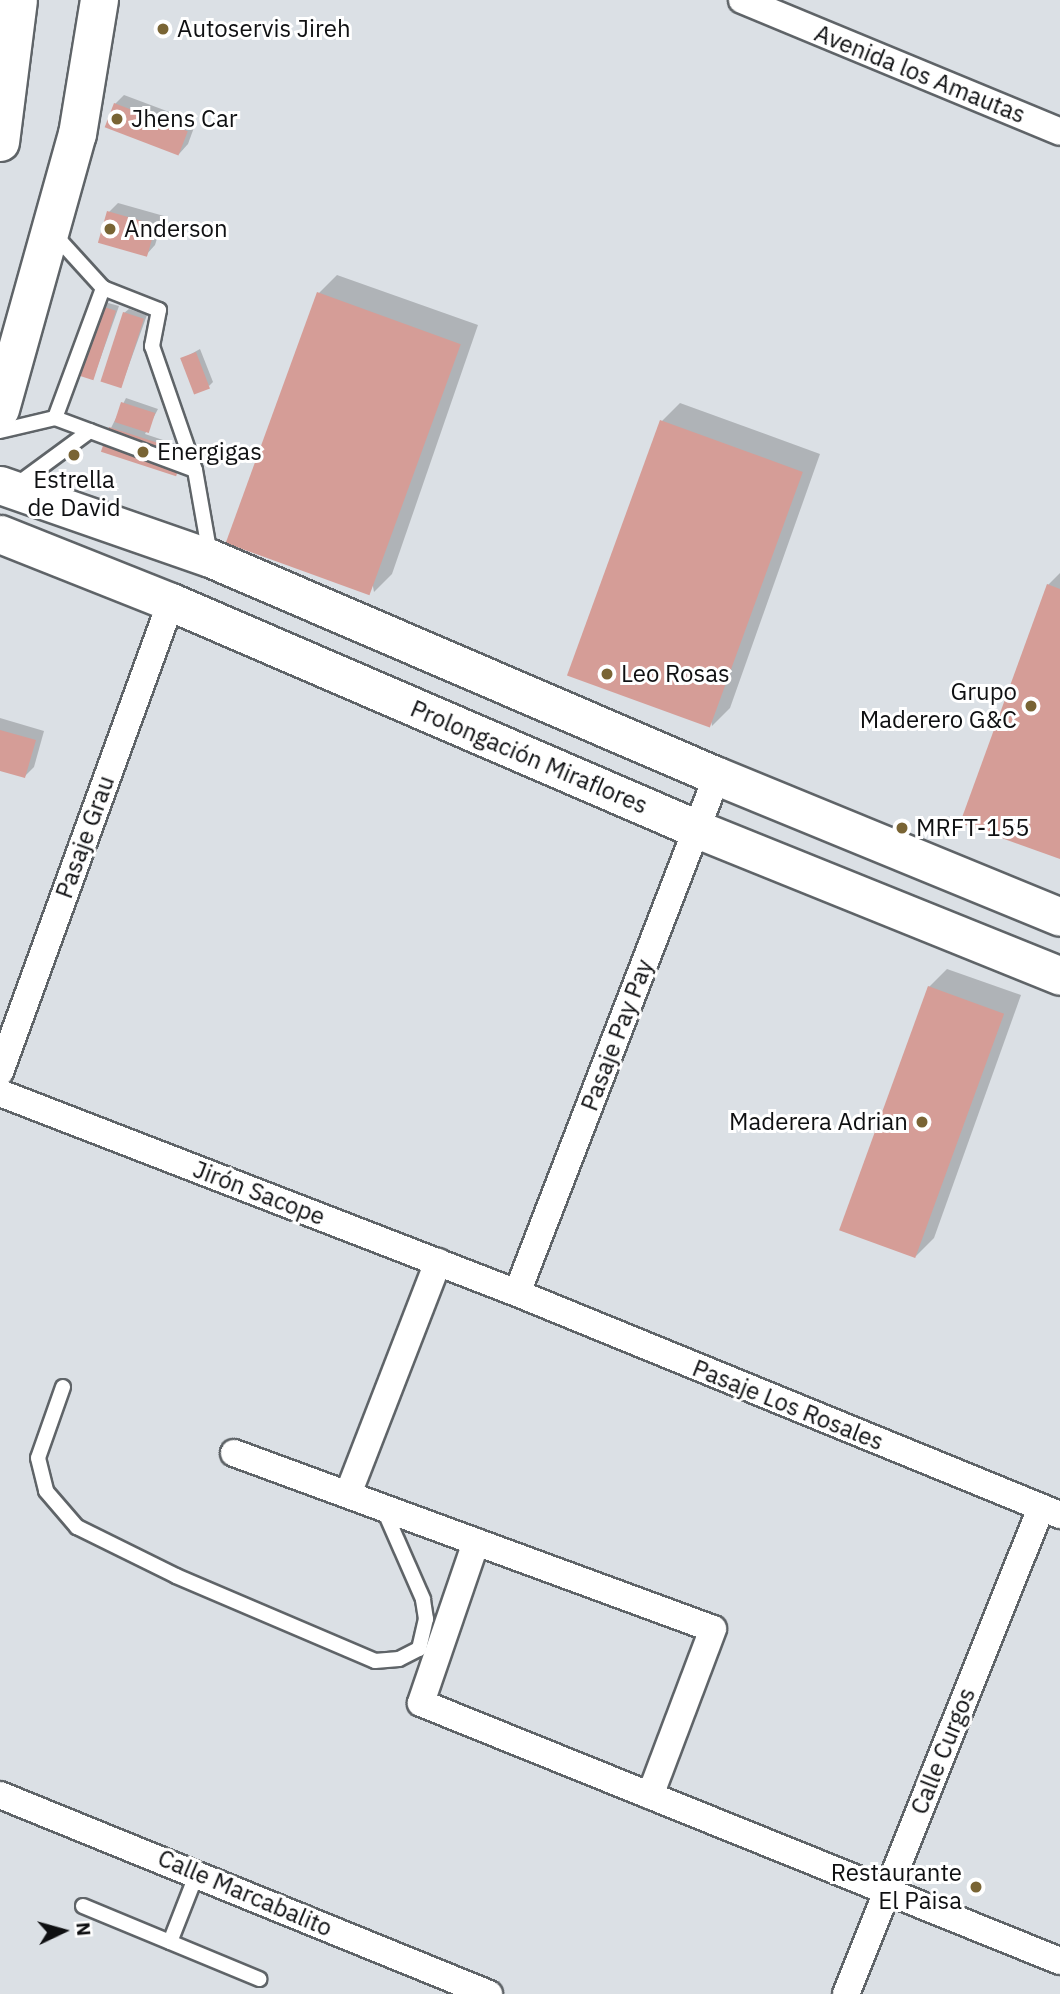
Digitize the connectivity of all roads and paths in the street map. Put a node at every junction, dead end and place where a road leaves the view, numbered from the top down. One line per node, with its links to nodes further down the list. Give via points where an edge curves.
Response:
1 (18, 0): 5 (main road)
2 (99, 0): 6 (main road, via 77,134)
3 (742, 0): 4 (street, Avenida los Amautas)
4 (1060, 132)
5 (0, 142)
6 (52, 232): 7 (lane); 8 (main road)
7 (103, 288): 9 (lane); 12 (lane, via 159,310 152,346)
8 (0, 409)
9 (55, 418): 10 (lane); 11 (lane)
10 (0, 431)
11 (90, 431): 12 (lane); 13 (lane)
12 (195, 470): 15 (lane)
13 (6, 487): 15 (main road)
14 (0, 534): 16 (main road, Prolongación Miraflores)
15 (210, 558): 17 (main road)
16 (171, 602): 18 (main road, Prolongación Miraflores); 21 (street, Pasaje Grau)
17 (717, 776): 18 (street, Pasaje Pay Pay); 19 (main road)
18 (697, 829): 20 (main road, Prolongación Miraflores); 24 (street, Pasaje Pay Pay)
19 (1060, 916)
20 (1060, 976)
21 (0, 1072)
22 (0, 1093): 23 (street, Jirón Sacope)
23 (438, 1262): 24 (street, Jirón Sacope); 27 (street)
24 (517, 1293): 29 (street, Pasaje Los Rosales)
25 (63, 1387): 28 (lane, via 38,1458 46,1491 77,1528 375,1661 399,1659 419,1648 426,1619 423,1599)
26 (234, 1453): 27 (street)
27 (348, 1494): 28 (street)
28 (383, 1508): 30 (street)
29 (1050, 1512): 34 (street, Calle Curgos)
30 (477, 1542): 32 (street, via 421,1703); 32 (street, via 713,1629)
31 (0, 1794): 33 (street, Calle Marcabalito)
32 (650, 1796): 34 (street)
33 (197, 1873): 36 (lane); 39 (street, Calle Marcabalito)
34 (886, 1891): 37 (street); 40 (street, Calle Curgos)
35 (83, 1906): 36 (lane)
36 (170, 1942): 38 (lane)
37 (1060, 1961)
38 (258, 1979)
39 (489, 1994)
40 (846, 1994)

